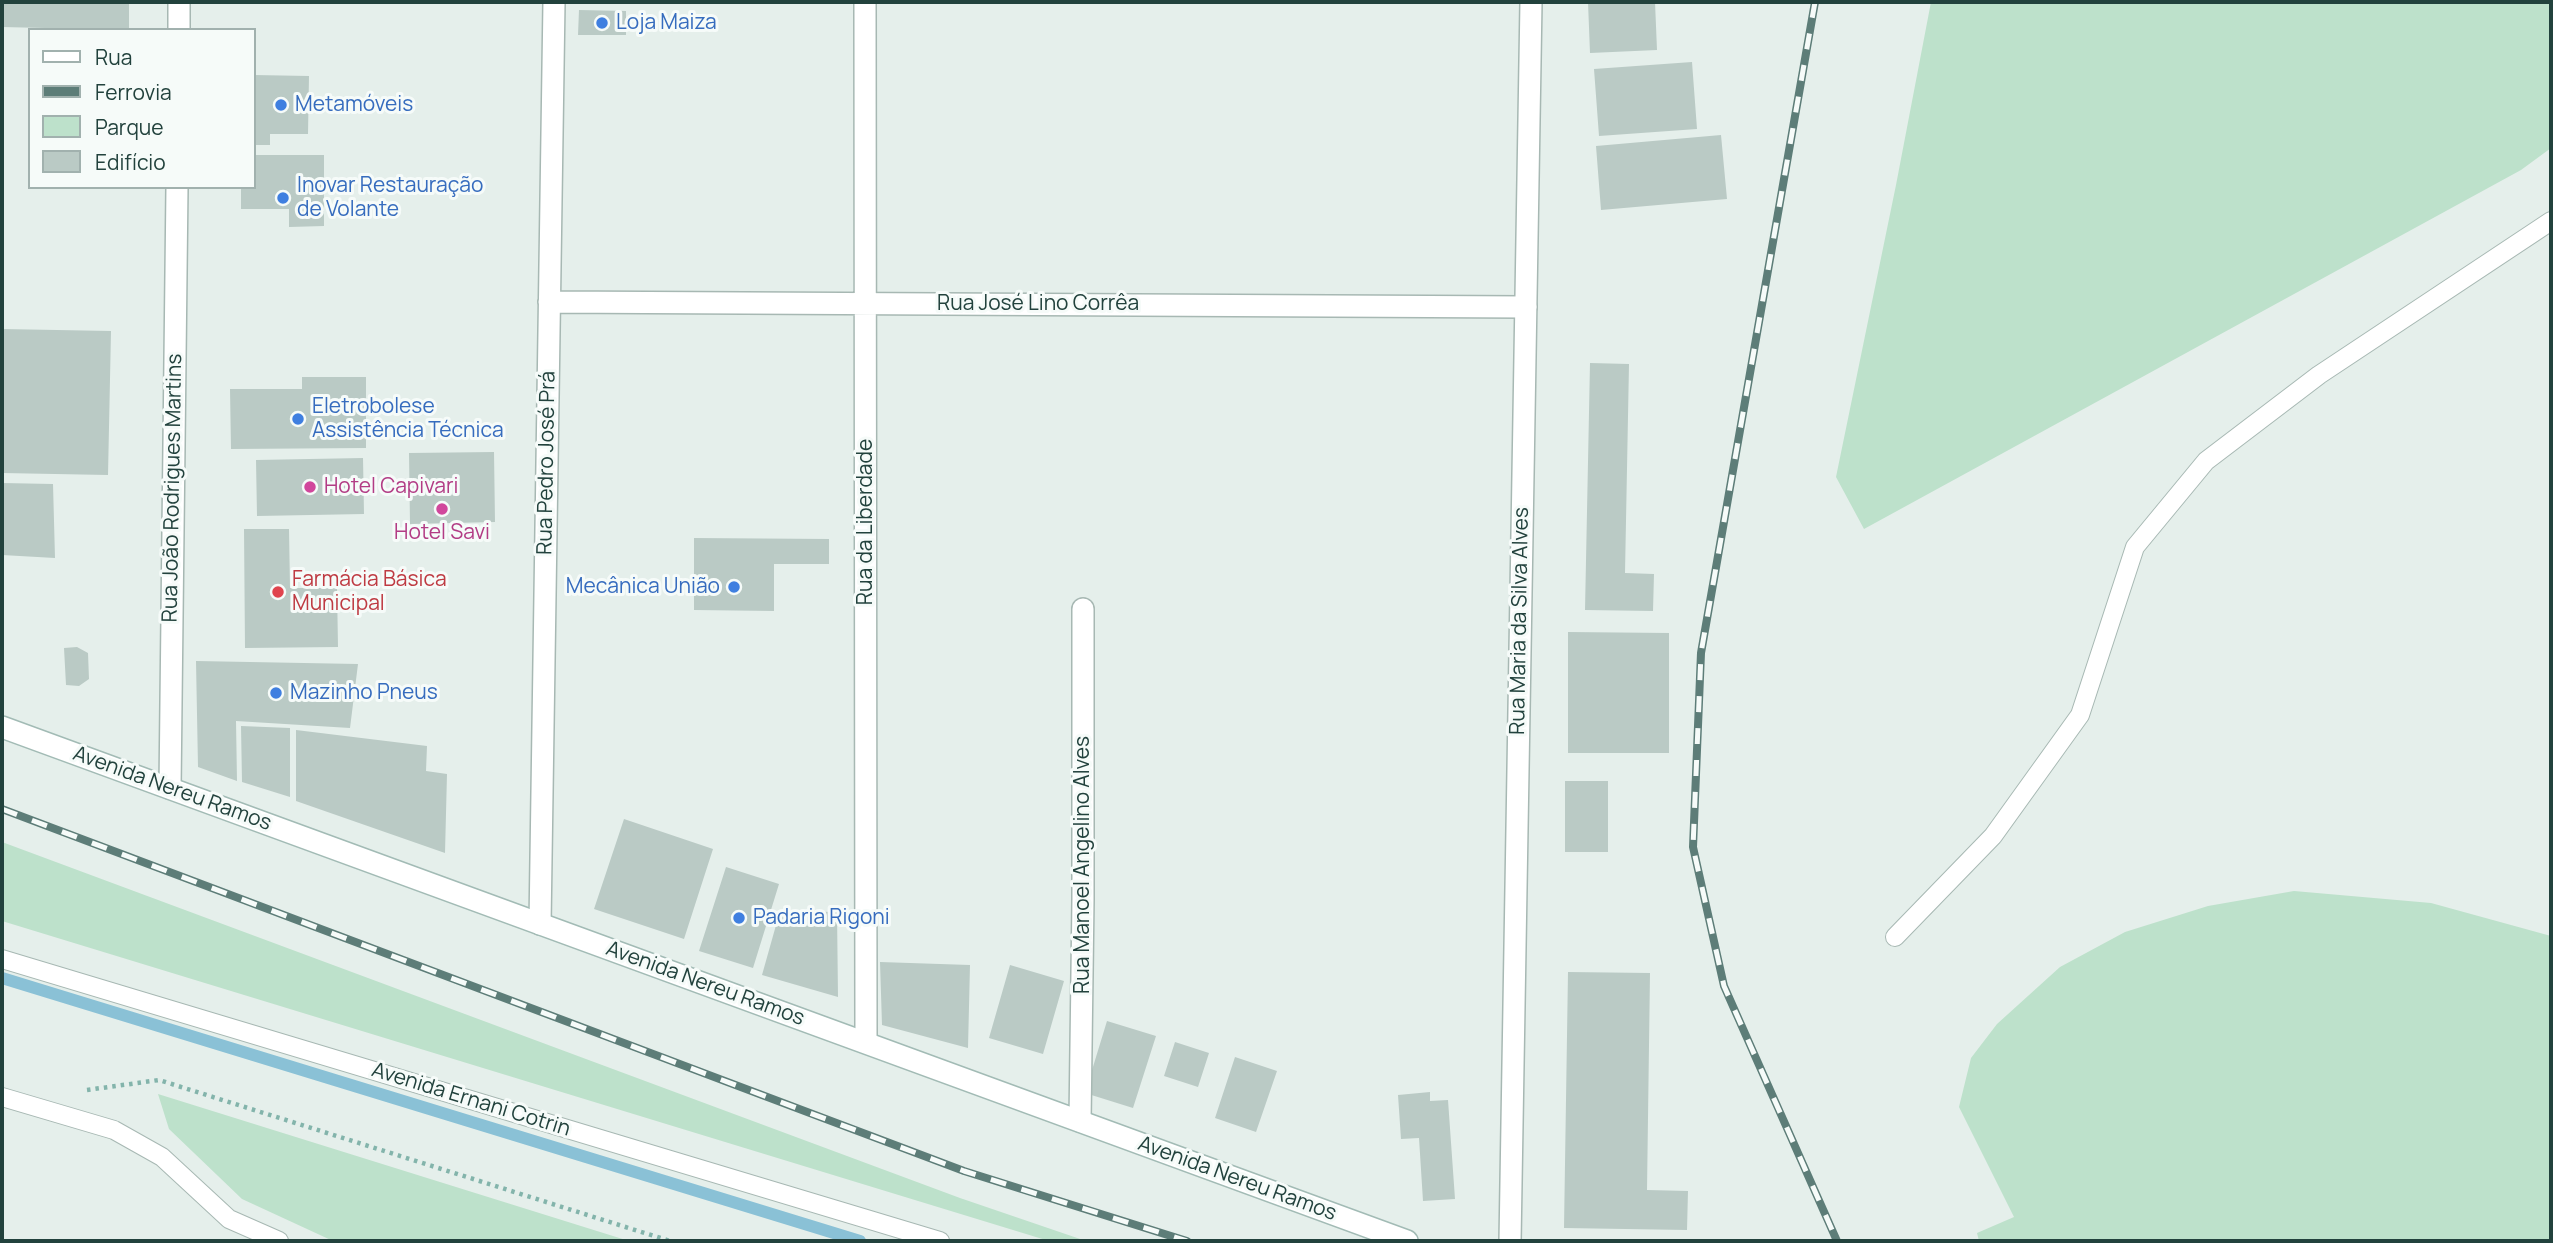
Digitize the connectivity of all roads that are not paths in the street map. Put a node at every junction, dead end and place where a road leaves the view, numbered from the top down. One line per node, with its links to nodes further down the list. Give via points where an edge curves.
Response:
1 (179, 2): 5 (street)
2 (554, 2): 8 (street, Rua Pedro José Prá)
3 (865, 2): 9 (street, Rua da Liberdade)
4 (1531, 2): 10 (street, Rua Maria da Silva Alves)
5 (179, 28)
6 (177, 189): 13 (street, Rua João Rodrigues Martins)
7 (2551, 221): 15 (lane, via 2319,375 2206,461 2135,547 2080,715 1993,836)
8 (550, 302): 9 (street, Rua José Lino Corrêa); 14 (street, Rua Pedro José Prá)
9 (866, 303): 10 (street, Rua José Lino Corrêa); 17 (street, Rua da Liberdade)
10 (1526, 307): 23 (street, Rua Maria da Silva Alves)
11 (1083, 609): 19 (street, Rua Manoel Angelino Alves)
12 (2, 727): 13 (street, Avenida Nereu Ramos)
13 (170, 788): 14 (street, Avenida Nereu Ramos)
14 (540, 924): 17 (street, Avenida Nereu Ramos)
15 (1895, 937)
16 (2, 959): 21 (lane, Avenida Ernani Cotrin)
17 (866, 1042): 19 (street, Avenida Nereu Ramos)
18 (2, 1097): 20 (lane, via 114,1130 162,1157 229,1219)
19 (1080, 1121): 22 (street, Avenida Nereu Ramos)
20 (279, 1241)
21 (940, 1241)
22 (1407, 1241)
23 (1510, 1241)

